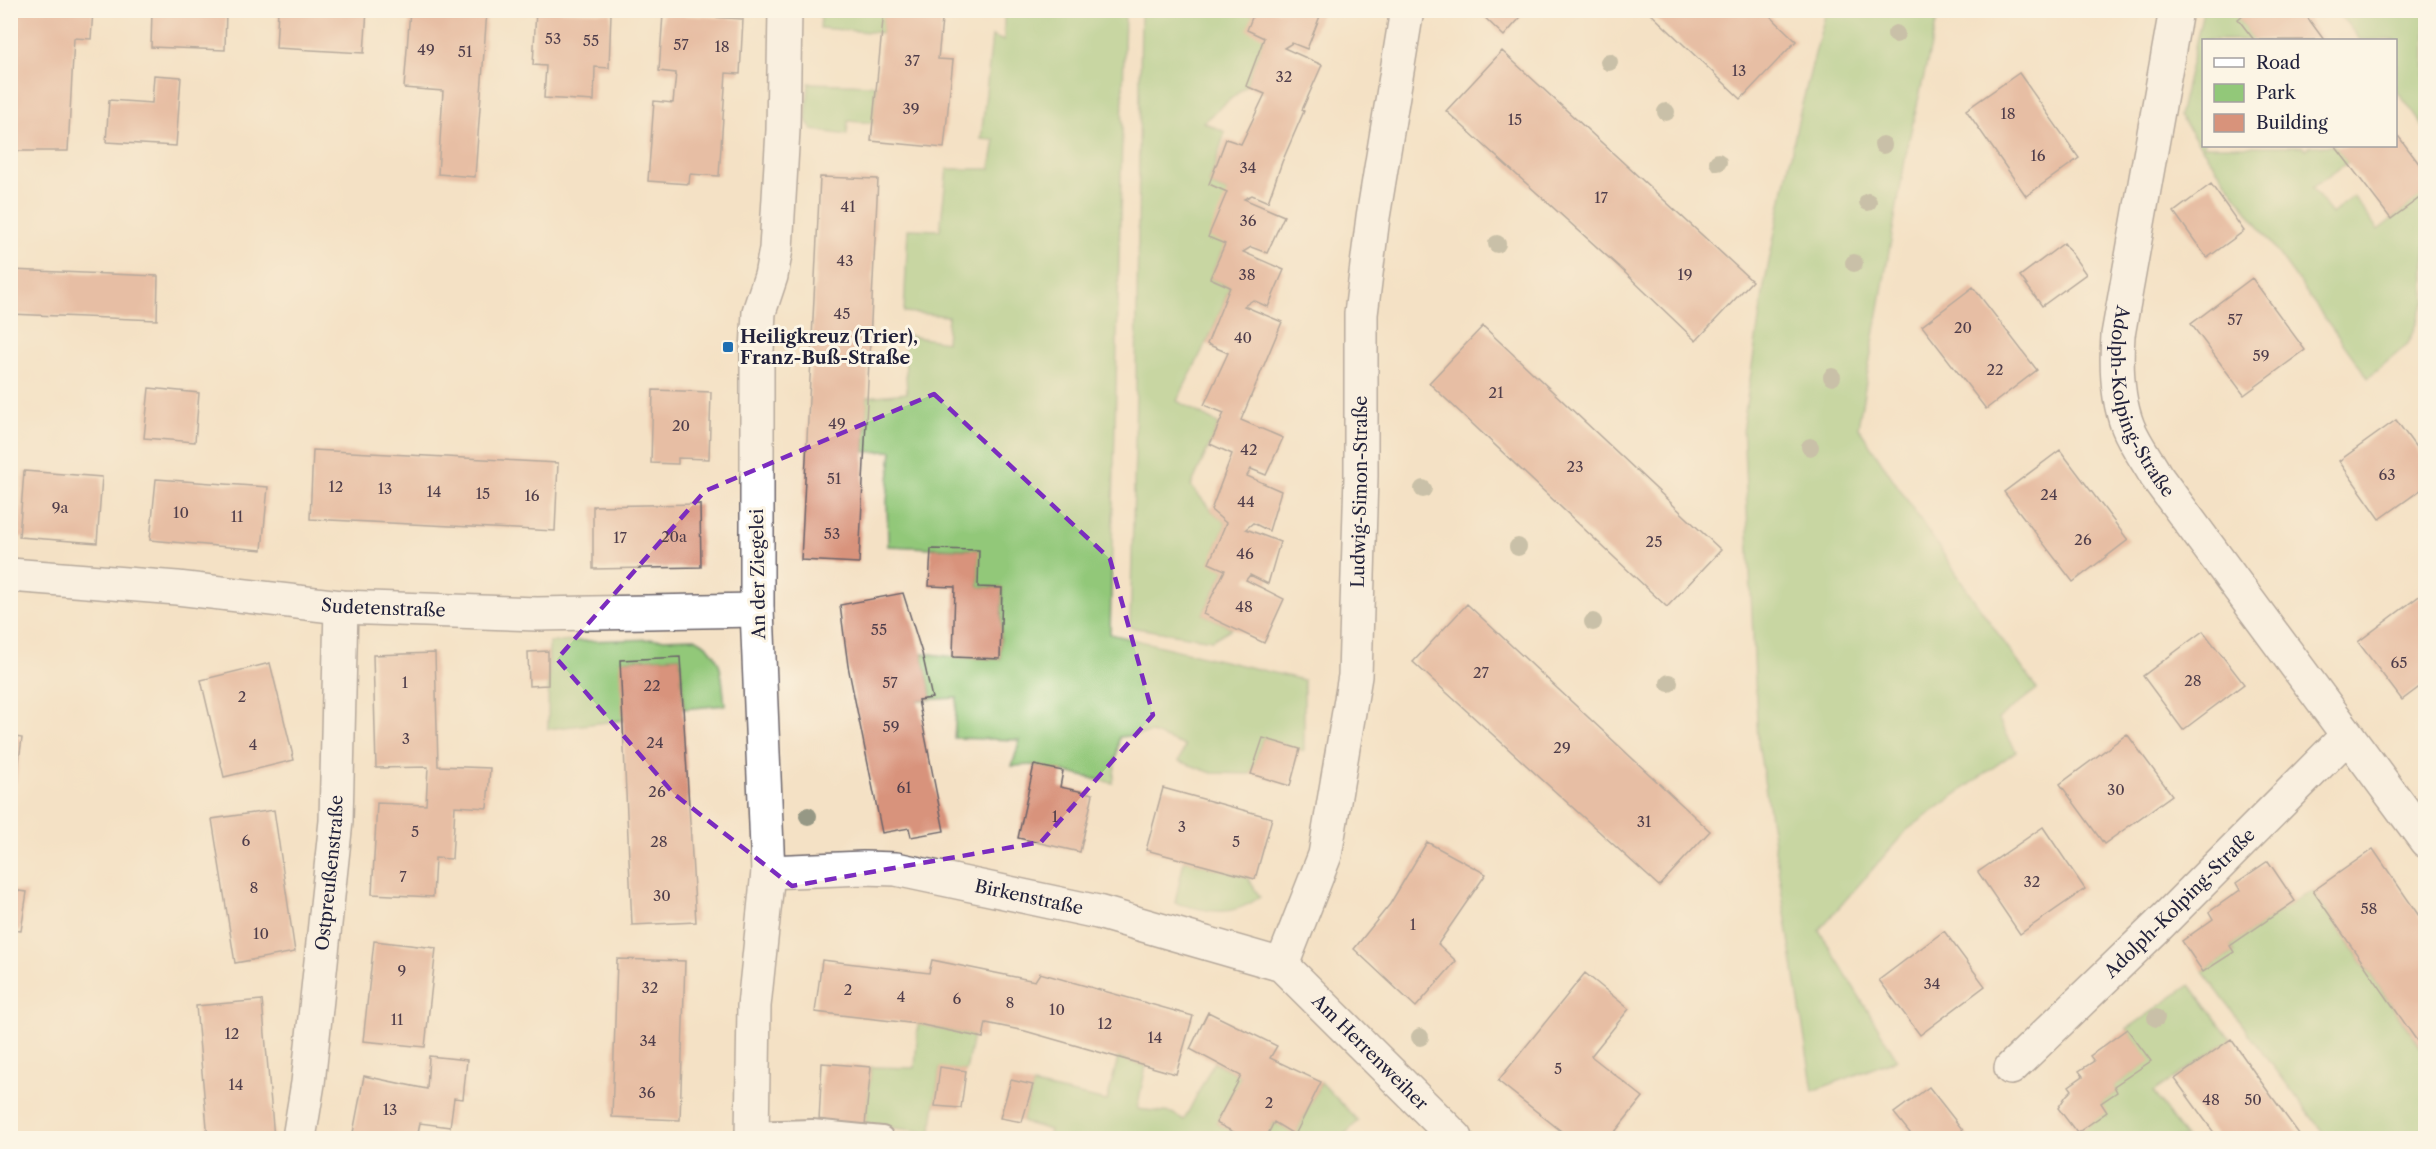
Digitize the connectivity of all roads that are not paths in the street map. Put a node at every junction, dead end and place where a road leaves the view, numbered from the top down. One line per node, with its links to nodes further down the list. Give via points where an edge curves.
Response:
1 (785, 10): 6 (street, An der Ziegelei, via 776,249 759,312)
2 (1407, 10): 10 (street, Ludwig-Simon-Straße, via 1361,314 1355,676 1325,855)
3 (2176, 10): 7 (street, Adolph-Kolping-Straße, via 2118,334 2119,383 2128,427 2156,476)
4 (10, 575): 5 (street, Sudetenstraße, via 177,588)
5 (341, 607): 6 (street, Sudetenstraße, via 537,614); 13 (street, Ostpreußenstraße, via 336,821)
6 (757, 610): 9 (street, An der Ziegelei)
7 (2346, 737): 8 (street, Adolph-Kolping-Straße); 11 (street, Adolph-Kolping-Straße)
8 (2426, 841)
9 (768, 872): 10 (street, Birkenstraße, via 896,868 1098,912); 12 (street, An der Ziegelei, via 754,1006)
10 (1282, 965): 15 (street, Am Herrenweiher)
11 (2010, 1068)
12 (751, 1136): 14 (lane, via 812,1131)
13 (299, 1138)
14 (882, 1138)
15 (1456, 1138)

